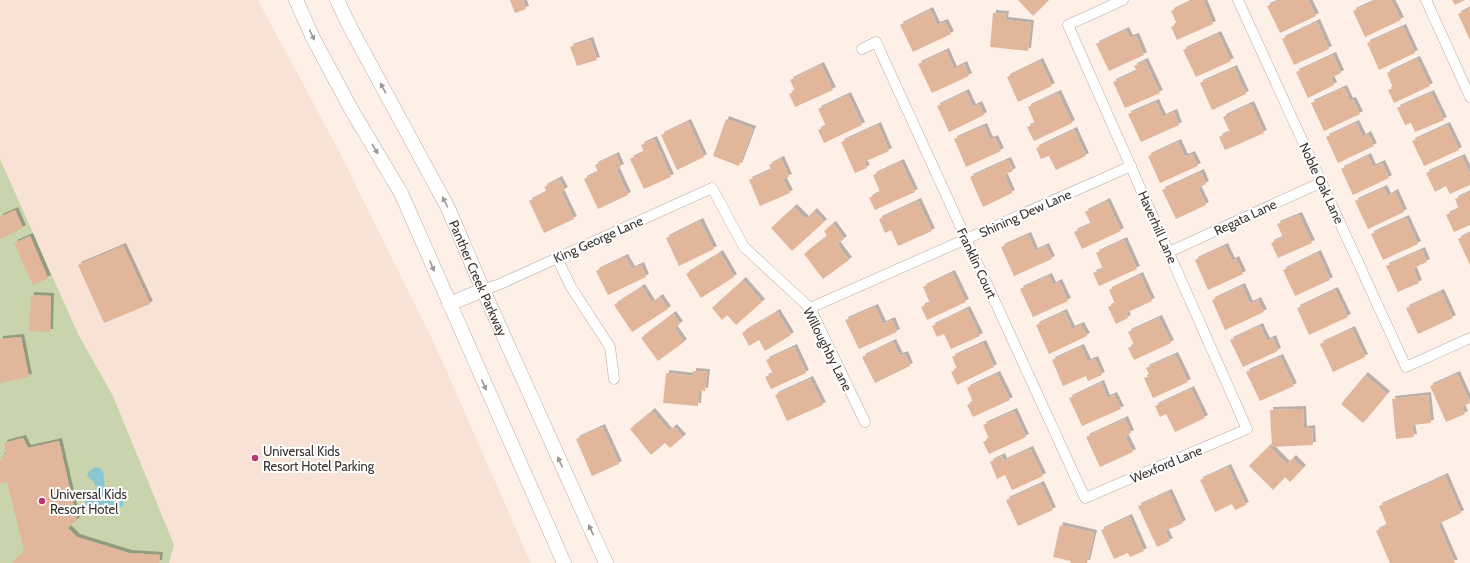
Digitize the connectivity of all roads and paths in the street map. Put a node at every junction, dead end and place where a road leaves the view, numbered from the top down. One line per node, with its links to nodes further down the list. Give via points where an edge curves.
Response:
1 (296, 0): 15 (main road, one-way to 15, via 351,109 401,193)
2 (337, 0): 14 (main road, Panther Creek Parkway, one-way to 2, via 448,208)
3 (1123, 0): 8 (street, Haverhill Lane, via 1068,25)
4 (1238, 0): 9 (street, Noble Oak Lane)
5 (1426, 0): 7 (street)
6 (862, 49): 11 (street, Franklin Court, via 876,42)
7 (1470, 97)
8 (1131, 166): 11 (street, Shining Dew Lane); 12 (street, Haverhill Lane)
9 (1322, 182): 12 (street, Regata Lane); 17 (street, Noble Oak Lane, via 1406,367)
10 (712, 188): 13 (street, King George Lane); 16 (street, Willoughby Lane, via 744,247)
11 (966, 239): 16 (street, Shining Dew Lane); 21 (street, Franklin Court)
12 (1169, 252): 20 (street, Haverhill Lane)
13 (557, 258): 14 (street, King George Lane); 18 (street, via 571,287 610,347)
14 (484, 290): 15 (main road); 23 (main road, Panther Creek Parkway, one-way to 14)
15 (449, 304): 22 (main road, one-way to 22)
16 (810, 308): 19 (street, Willoughby Lane)
17 (1470, 338)
18 (614, 379)
19 (865, 422)
20 (1247, 429): 21 (street, Wexford Lane)
21 (1085, 498)
22 (564, 563)
23 (606, 563)

